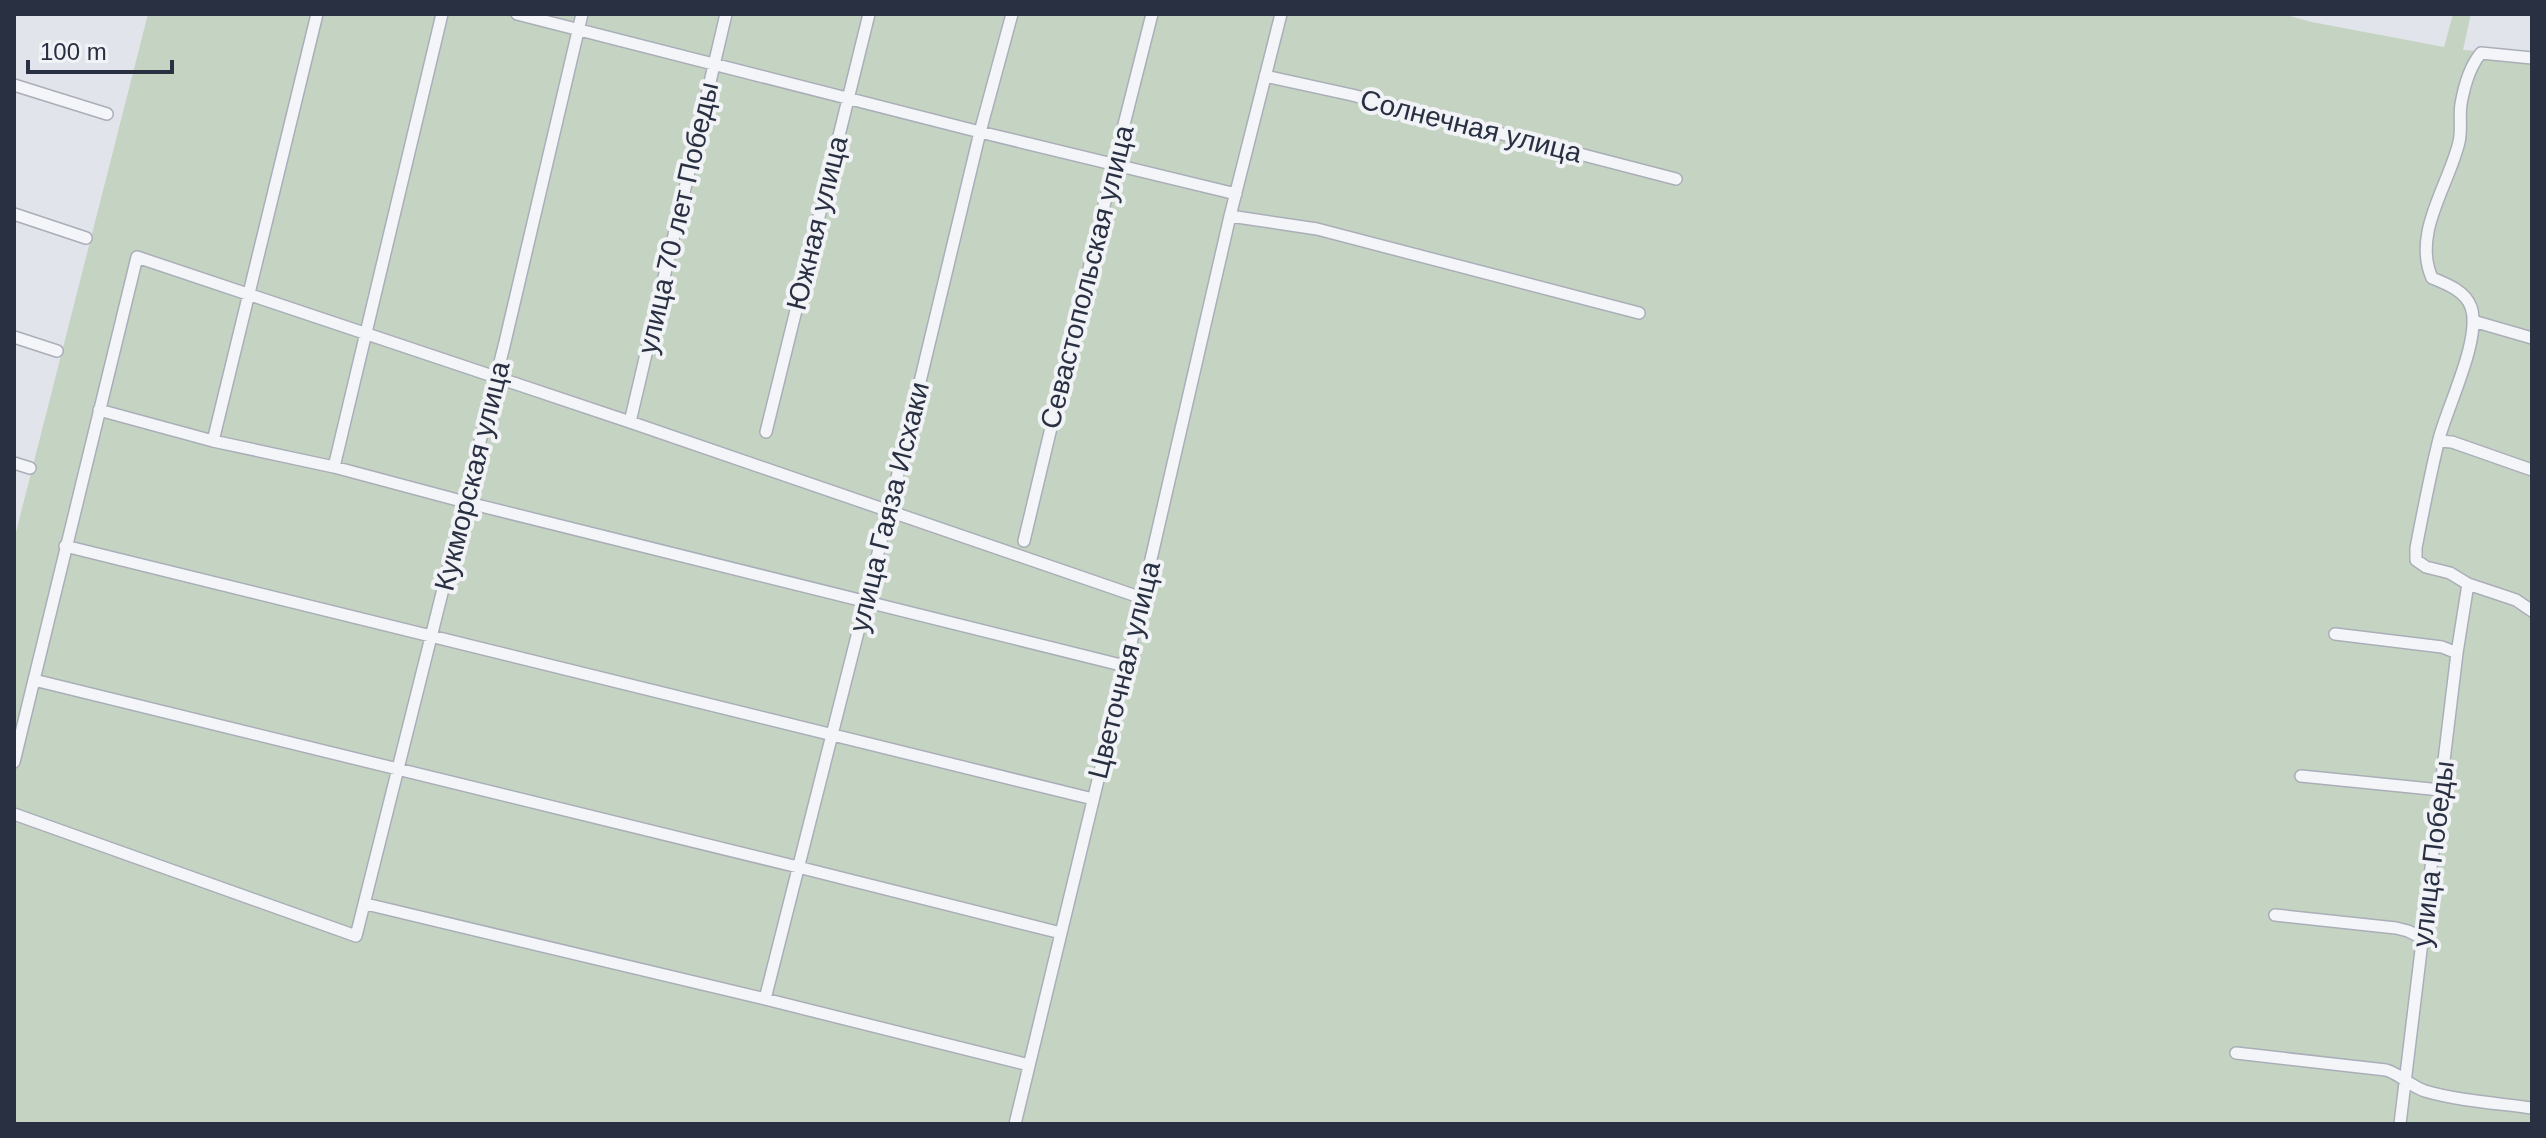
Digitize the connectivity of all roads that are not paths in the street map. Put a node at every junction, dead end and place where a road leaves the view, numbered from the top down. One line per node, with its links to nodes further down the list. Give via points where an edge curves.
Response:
1 (317, 14): 24 (street)
2 (442, 14): 27 (street)
3 (517, 14): 10 (street)
4 (582, 14): 10 (street, Кукморская улица)
5 (726, 14): 12 (street, улица 70 лет Победы)
6 (869, 14): 15 (street, Южная улица)
7 (1012, 14): 17 (street, улица Гаяза Исхаки)
8 (1152, 14): 18 (street, Севастопольская улица)
9 (1281, 14): 13 (street, Цветочная улица)
10 (579, 30): 12 (street); 31 (street, Кукморская улица)
11 (2532, 58): 26 (street, via 2481,53 2475,60 2461,104 2455,158 2428,236 2425,256 2432,278 2465,297)
12 (713, 65): 15 (street); 33 (street, улица 70 лет Победы)
13 (1265, 76): 19 (street, Солнечная улица); 20 (street, Цветочная улица)
14 (14, 85): 16 (street)
15 (848, 98): 17 (street); 34 (street, Южная улица)
16 (107, 114)
17 (980, 132): 18 (street); 42 (street, улица Гаяза Исхаки)
18 (1114, 164): 20 (street); 43 (street, Севастопольская улица)
19 (1676, 179)
20 (1236, 194): 22 (street, Цветочная улица)
21 (14, 214): 23 (street)
22 (1230, 216): 25 (street, via 1317,229); 46 (street, Цветочная улица)
23 (86, 238)
24 (250, 295): 27 (street); 32 (street, via 137,257); 35 (street)
25 (1639, 313)
26 (2473, 321): 29 (street); 36 (street, via 2462,378)
27 (366, 334): 31 (street); 38 (street)
28 (14, 337): 30 (street)
29 (2532, 338)
30 (57, 351)
31 (496, 378): 33 (street); 41 (street, Кукморская улица)
32 (99, 410): 35 (street); 44 (street)
33 (630, 422): 42 (street)
34 (766, 432)
35 (213, 441): 38 (street)
36 (2439, 441): 40 (street); 45 (street, via 2416,560)
37 (14, 463): 39 (street)
38 (334, 467): 41 (street)
39 (30, 468)
40 (2532, 470)
41 (465, 502): 47 (street); 50 (street, Кукморская улица)
42 (888, 512): 46 (street); 47 (street, улица Гаяза Исхаки)
43 (1024, 541)
44 (65, 546): 50 (street); 53 (street)
45 (2468, 584): 48 (street); 51 (street, улица Победы)
46 (1142, 598): 52 (street, Цветочная улица)
47 (866, 601): 52 (street); 54 (street, улица Гаяза Исхаки)
48 (2532, 611)
49 (2335, 634): 51 (street)
50 (431, 637): 54 (street); 56 (street, Кукморская улица)
51 (2457, 653): 58 (street, улица Победы)
52 (1125, 666): 59 (street, Цветочная улица)
53 (34, 680): 55 (street); 56 (street)
54 (832, 734): 59 (street); 61 (street, улица Гаяза Исхаки)
55 (14, 762)
56 (399, 769): 61 (street); 62 (street, Кукморская улица)
57 (2301, 776): 58 (street)
58 (2441, 790): 65 (street, улица Победы)
59 (1093, 799): 64 (street, Цветочная улица)
60 (14, 814): 62 (street, Кукморская улица, via 356,936)
61 (798, 867): 64 (street); 66 (street, улица Гаяза Исхаки)
62 (366, 904): 66 (street)
63 (2275, 915): 65 (street, via 2396,928)
64 (1061, 933): 68 (street, Цветочная улица)
65 (2422, 938): 69 (street, улица Победы)
66 (765, 999): 68 (street)
67 (2236, 1053): 69 (street, via 2386,1070)
68 (1029, 1065): 71 (street, Цветочная улица)
69 (2405, 1079): 70 (street, via 2420,1090 2450,1097); 72 (street, улица Победы)
70 (2532, 1108)
71 (1015, 1124)
72 (2400, 1124)

